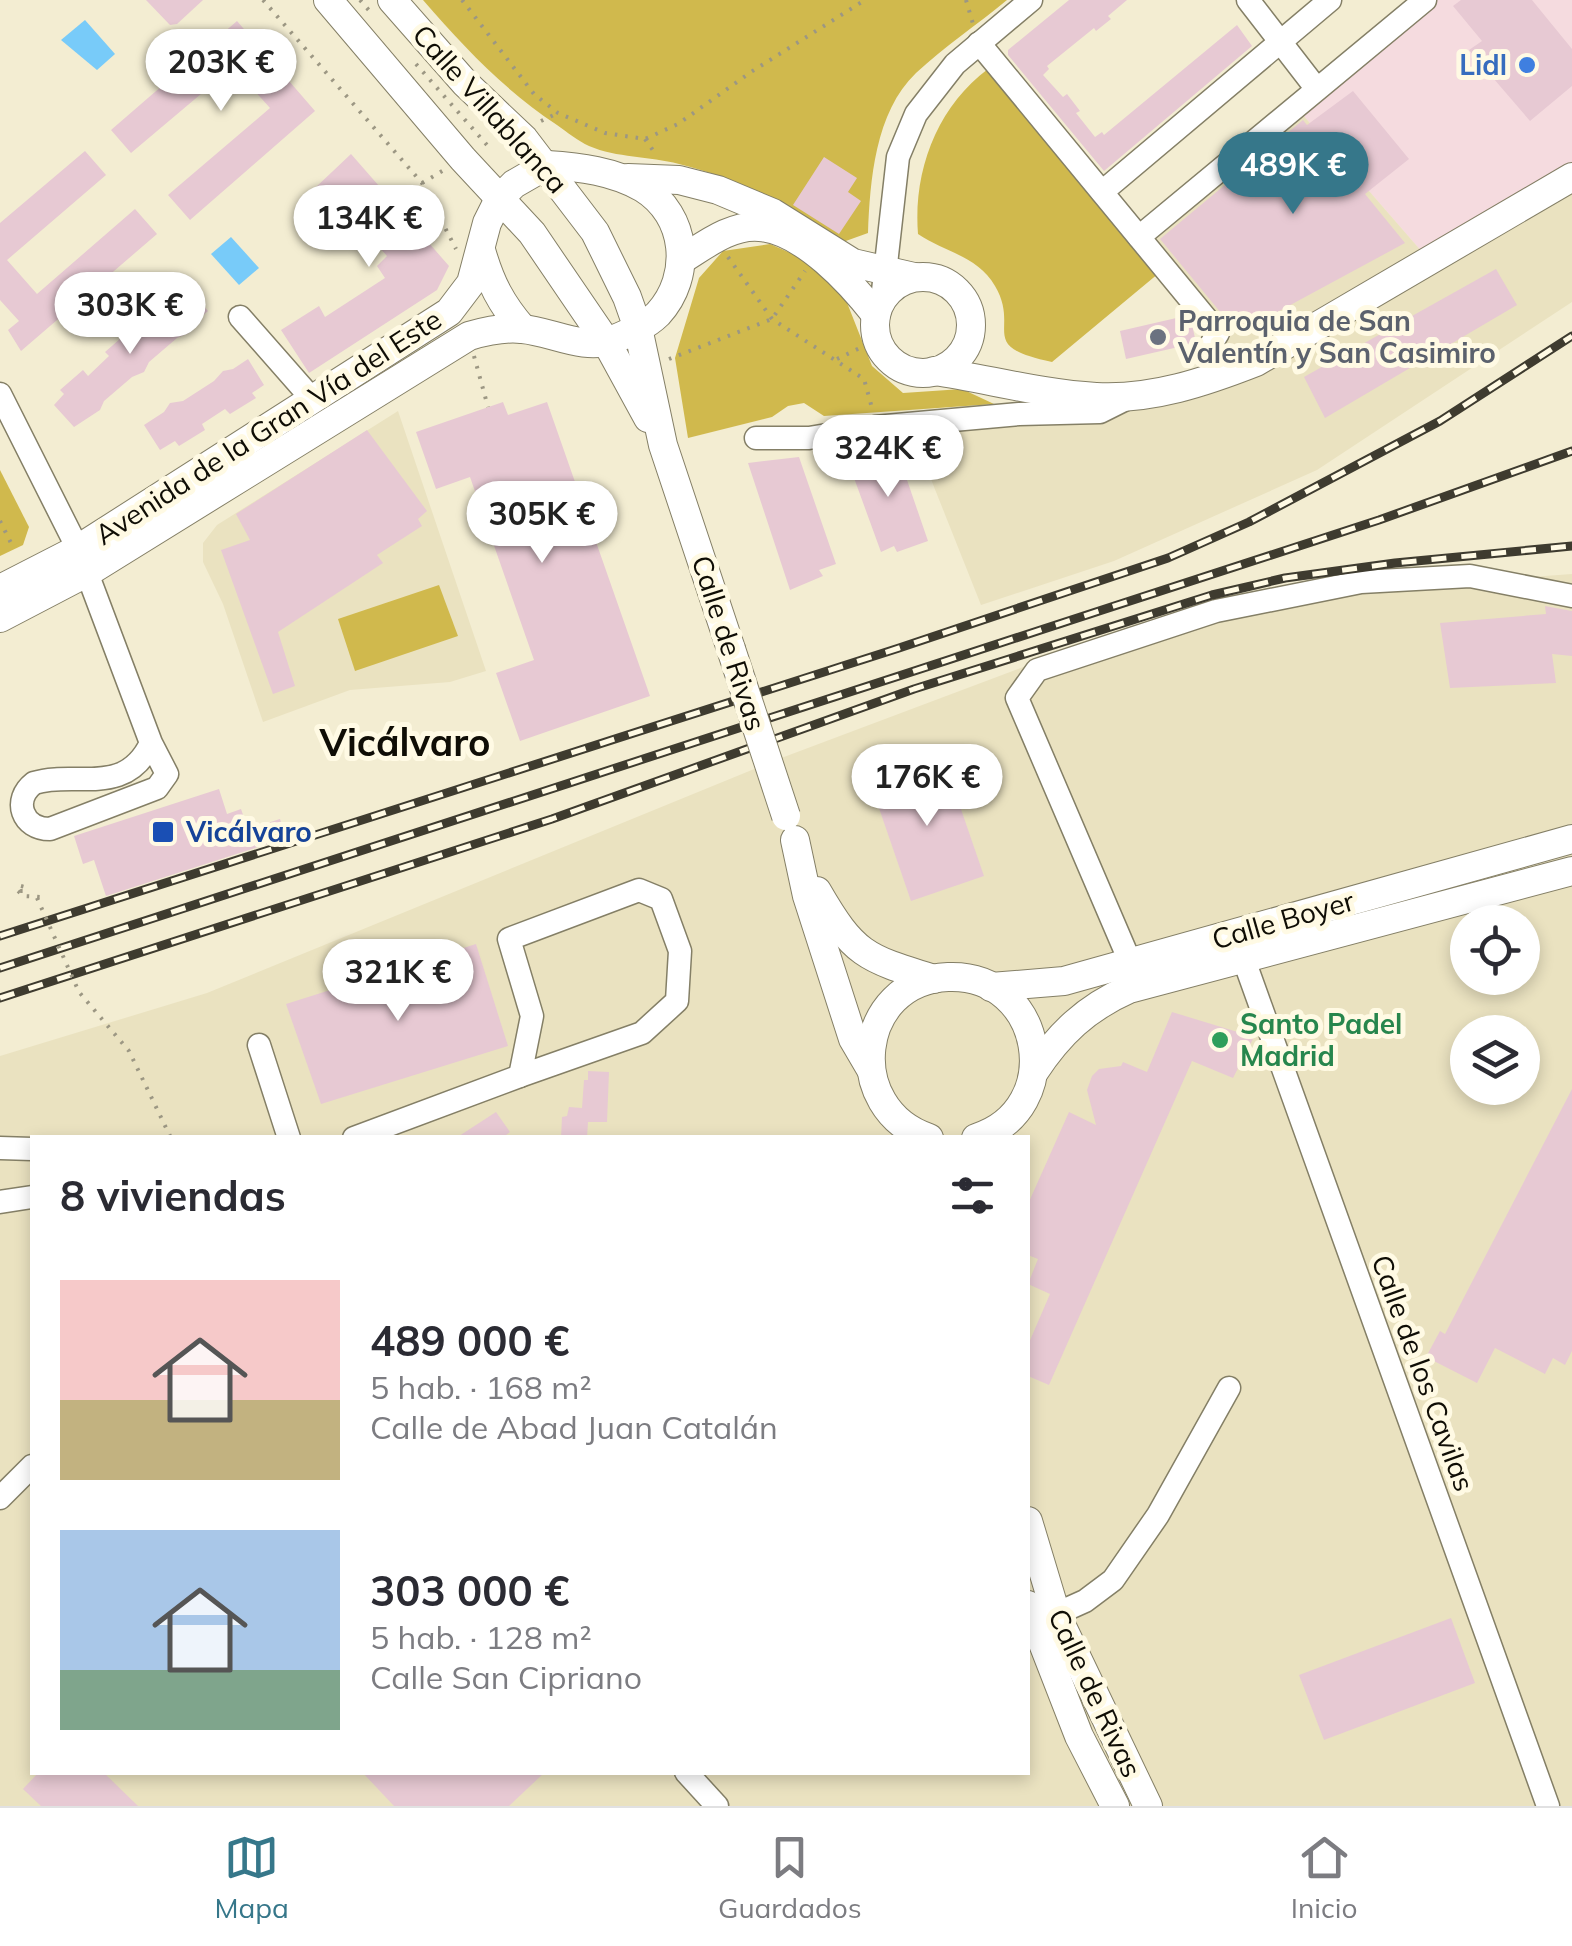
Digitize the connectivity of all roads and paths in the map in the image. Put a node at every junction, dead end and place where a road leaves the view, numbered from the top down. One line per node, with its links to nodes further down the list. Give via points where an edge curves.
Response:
1 (263, 0): 25 (path)
2 (328, 0): 27 (main road, Calle Villablanca)
3 (360, 0): 11 (path)
4 (462, 0): 16 (path, via 534,94)
5 (865, 0): 18 (path)
6 (966, 0): 12 (path)
7 (1031, 0): 12 (street)
8 (1248, 0): 13 (street)
9 (1330, 0): 13 (street)
10 (1425, 0): 15 (street)
11 (382, 7): 21 (main road, Calle Villablanca)
12 (977, 36): 26 (street); 28 (street, via 916,114 898,157)
13 (1280, 41): 15 (street); 26 (street)
14 (411, 58): 19 (path)
15 (1316, 88): 29 (street)
16 (558, 113): 17 (path); 18 (path, via 605,133)
17 (541, 121)
18 (645, 139): 20 (path)
19 (487, 145)
20 (665, 164)
21 (547, 165): 23 (main road); 27 (main road); 40 (main road, Calle Villablanca, via 595,232)
22 (448, 168): 25 (path)
23 (622, 178): 33 (main road, via 660,201 682,242); 34 (main road, via 679,180 747,201)
24 (1572, 178): 49 (main road)
25 (422, 183): 31 (path)
26 (1102, 192): 29 (street)
27 (499, 199): 31 (main road, Avenida de la Gran Vía del Este); 42 (main road, Calle Villablanca, via 532,233)
28 (891, 231): 34 (street, via 869,257); 35 (street); 36 (street)
29 (1139, 236): 49 (street, via 1218,333 1210,346)
30 (723, 251): 38 (path)
31 (471, 254): 39 (main road); 51 (main road, Avenida de la Gran Vía del Este, via 471,283 449,312)
32 (818, 256): 33 (main road, via 761,226 715,238); 36 (main road); 38 (path)
33 (681, 260): 40 (main road, via 665,304)
34 (852, 262): 36 (main road)
35 (917, 277): 36 (main road); 41 (main road, via 935,278 961,295 972,324)
36 (881, 296): 48 (main road, via 879,342 895,364)
37 (240, 317): 51 (street)
38 (772, 318): 46 (path); 47 (path)
39 (524, 328): 42 (main road, Avenida de la Gran Vía del Este); 59 (main road, Avenida de la Gran Vía del Este, via 492,330 443,349)
40 (638, 328): 42 (main road); 56 (main road, Calle de Rivas)
41 (969, 340): 48 (main road, via 949,365); 52 (main road)
42 (607, 343): 56 (main road, Calle de Rivas)
43 (868, 344): 47 (path)
44 (472, 351): 53 (path)
45 (294, 359): 51 (street)
46 (668, 359)
47 (837, 359): 54 (path, via 864,379)
48 (934, 371): 52 (main road)
49 (1232, 371): 52 (main road, via 1132,396)
50 (0, 394): 59 (street)
51 (319, 396): 59 (main road, Avenida de la Gran Vía del Este)
52 (1024, 401): 54 (street)
53 (488, 407)
54 (874, 428): 55 (street)
55 (756, 438)
56 (663, 445): 64 (main road, Calle de Rivas, bridge)
57 (0, 521): 58 (path)
58 (14, 549)
59 (83, 560): 60 (main road, Avenida de la Gran Vía del Este); 62 (main road, Avenida de la Gran Vía del Este); 63 (street)
60 (0, 589)
61 (1572, 596): 69 (street, via 1470,576 1361,582 1216,611 1037,670 1018,698)
62 (0, 618)
63 (155, 749): 63 (street, via 114,776 41,780 28,787 21,805 26,820 50,829 92,795 149,772)
64 (791, 828): 70 (main road, Calle de Rivas, via 818,893 848,941 877,961); 73 (main road, Calle de Rivas, via 853,1040)
65 (1572, 839): 69 (main road, Calle Boyer)
66 (1572, 871): 68 (main road, Calle Boyer)
67 (18, 891): 77 (path, bridge, via 39,898 80,992 130,1052)
68 (1244, 960): 74 (main road, Calle Boyer, via 1106,999 1056,1039); 96 (street, Calle de los Cavilas)
69 (1130, 964): 71 (main road, Calle Boyer, via 1064,981)
70 (934, 979): 71 (main road, Calle de Rivas, via 963,978); 73 (main road, via 906,990 885,1011 872,1038)
71 (991, 987): 74 (main road, via 1024,1019)
72 (259, 1044): 78 (street)
73 (870, 1068): 76 (main road, Calle de Rivas)
74 (1034, 1072): 81 (main road, Calle Boyer, via 1017,1110)
75 (520, 1076): 75 (street, via 642,1033 678,1001 680,951 662,899 639,890 509,939 532,1016); 79 (street)
76 (893, 1125): 80 (main road)
77 (170, 1135)
78 (287, 1135)
79 (362, 1135)
80 (922, 1135)
81 (984, 1135)
82 (0, 1148): 83 (street)
83 (30, 1148)
84 (30, 1197): 85 (street)
85 (0, 1202)
86 (1229, 1388): 91 (street, via 1113,1580)
87 (30, 1468): 88 (street)
88 (0, 1498)
89 (1030, 1527): 91 (main road, Calle de Rivas)
90 (1030, 1610): 94 (main road, Calle de Rivas)
91 (1056, 1614): 95 (main road, Calle de Rivas)
92 (689, 1775): 93 (street)
93 (717, 1806)
94 (1114, 1806)
95 (1148, 1806)
96 (1548, 1806)

